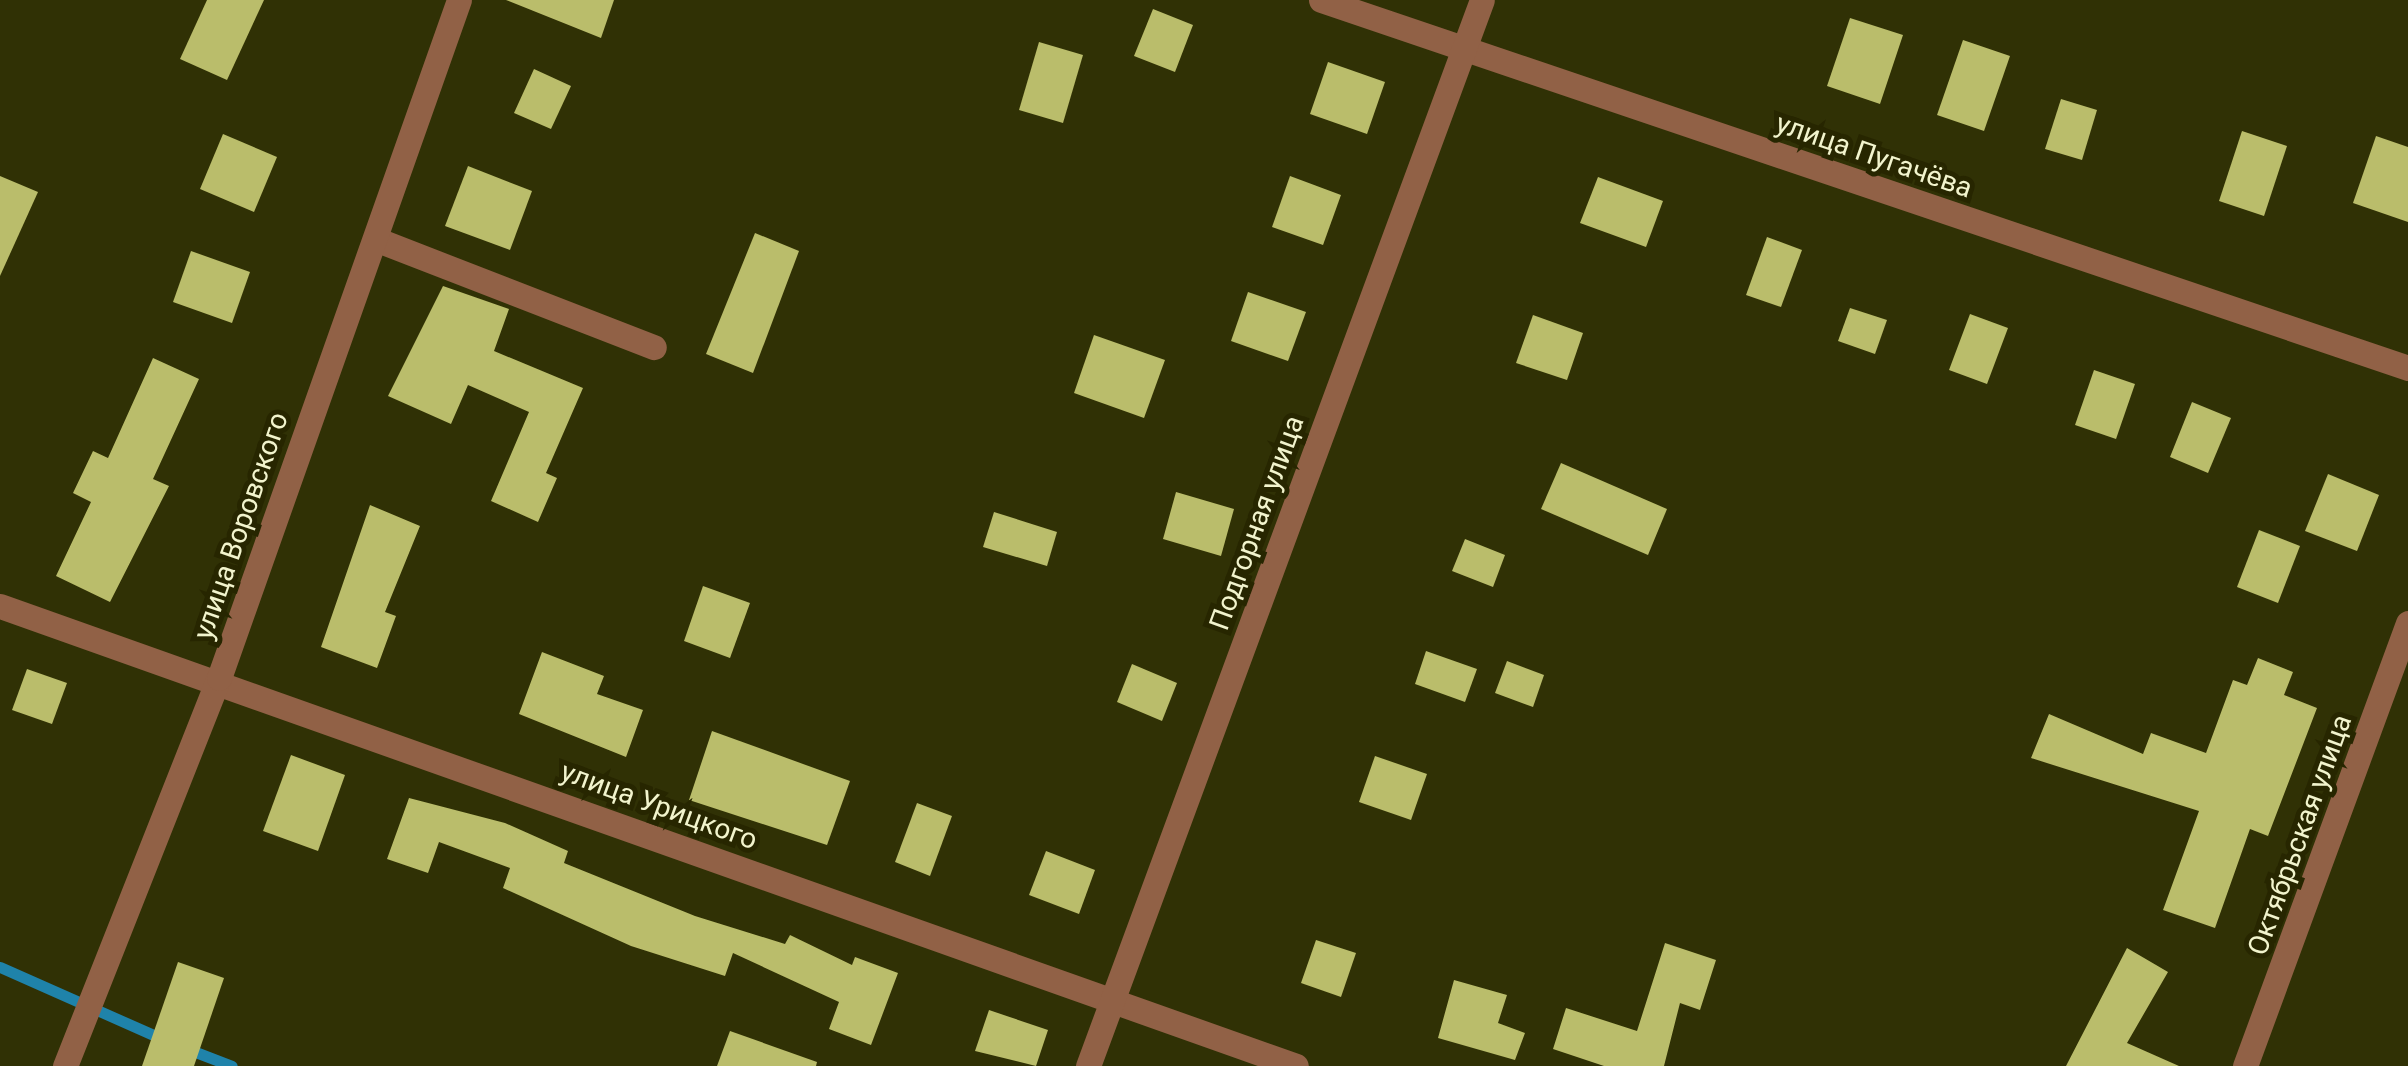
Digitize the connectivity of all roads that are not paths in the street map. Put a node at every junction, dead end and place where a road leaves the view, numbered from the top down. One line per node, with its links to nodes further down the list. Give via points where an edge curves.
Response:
1 (459, 0): 5 (street, улица Воровского)
2 (1320, 0): 4 (street, улица Пугачёва)
3 (1482, 0): 4 (street, Подгорная улица)
4 (1460, 49): 7 (street, улица Пугачёва); 11 (street, Подгорная улица)
5 (374, 238): 6 (street); 10 (street, улица Воровского)
6 (654, 347)
7 (2408, 368)
8 (0, 606): 10 (street, улица Урицкого)
9 (2408, 624): 15 (street, Октябрьская улица)
10 (219, 678): 11 (street, улица Урицкого); 12 (street, улица Воровского)
11 (1111, 1003): 13 (street, Подгорная улица); 14 (street, улица Урицкого)
12 (65, 1066)
13 (1088, 1066)
14 (1296, 1066)
15 (2245, 1066)

